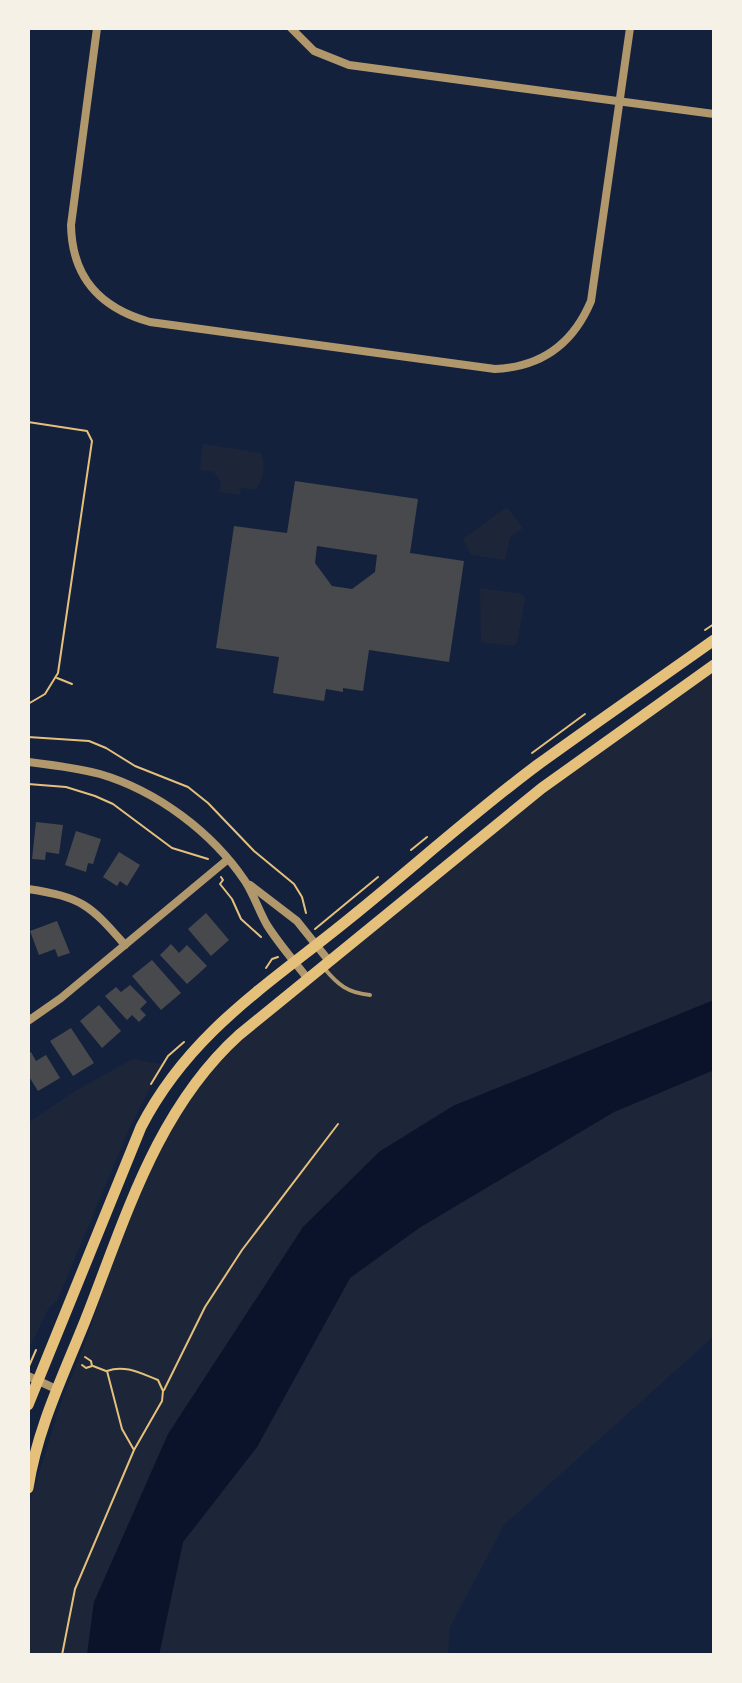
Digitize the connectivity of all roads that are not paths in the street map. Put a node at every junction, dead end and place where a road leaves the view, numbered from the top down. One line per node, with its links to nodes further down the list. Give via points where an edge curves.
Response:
1 (97, 28): 4 (street, via 71,225 74,254 93,290 116,309 150,322 495,369 532,363 560,348 591,301)
2 (291, 28): 4 (street, via 314,51 349,65)
3 (630, 28): 4 (street)
4 (620, 101): 5 (street)
5 (714, 114)
6 (714, 640): 13 (main road, via 535,768)
7 (714, 665): 15 (main road, via 542,788)
8 (28, 762): 9 (street, via 98,774 140,791 191,823)
9 (227, 860): 10 (street); 12 (street)
10 (246, 882): 13 (street, via 284,910); 14 (street)
11 (28, 889): 12 (street, via 81,901)
12 (125, 945): 18 (street)
13 (316, 945): 14 (main road); 15 (street)
14 (294, 962): 16 (street); 19 (main road, via 200,1042 153,1105)
15 (326, 964): 16 (main road); 17 (lane, via 339,986)
16 (308, 979): 20 (main road, via 215,1057 169,1119)
17 (370, 995)
18 (28, 1021)
19 (32, 1378): 20 (street); 21 (main road)
20 (56, 1389): 22 (main road)
21 (28, 1405)
22 (28, 1488)

